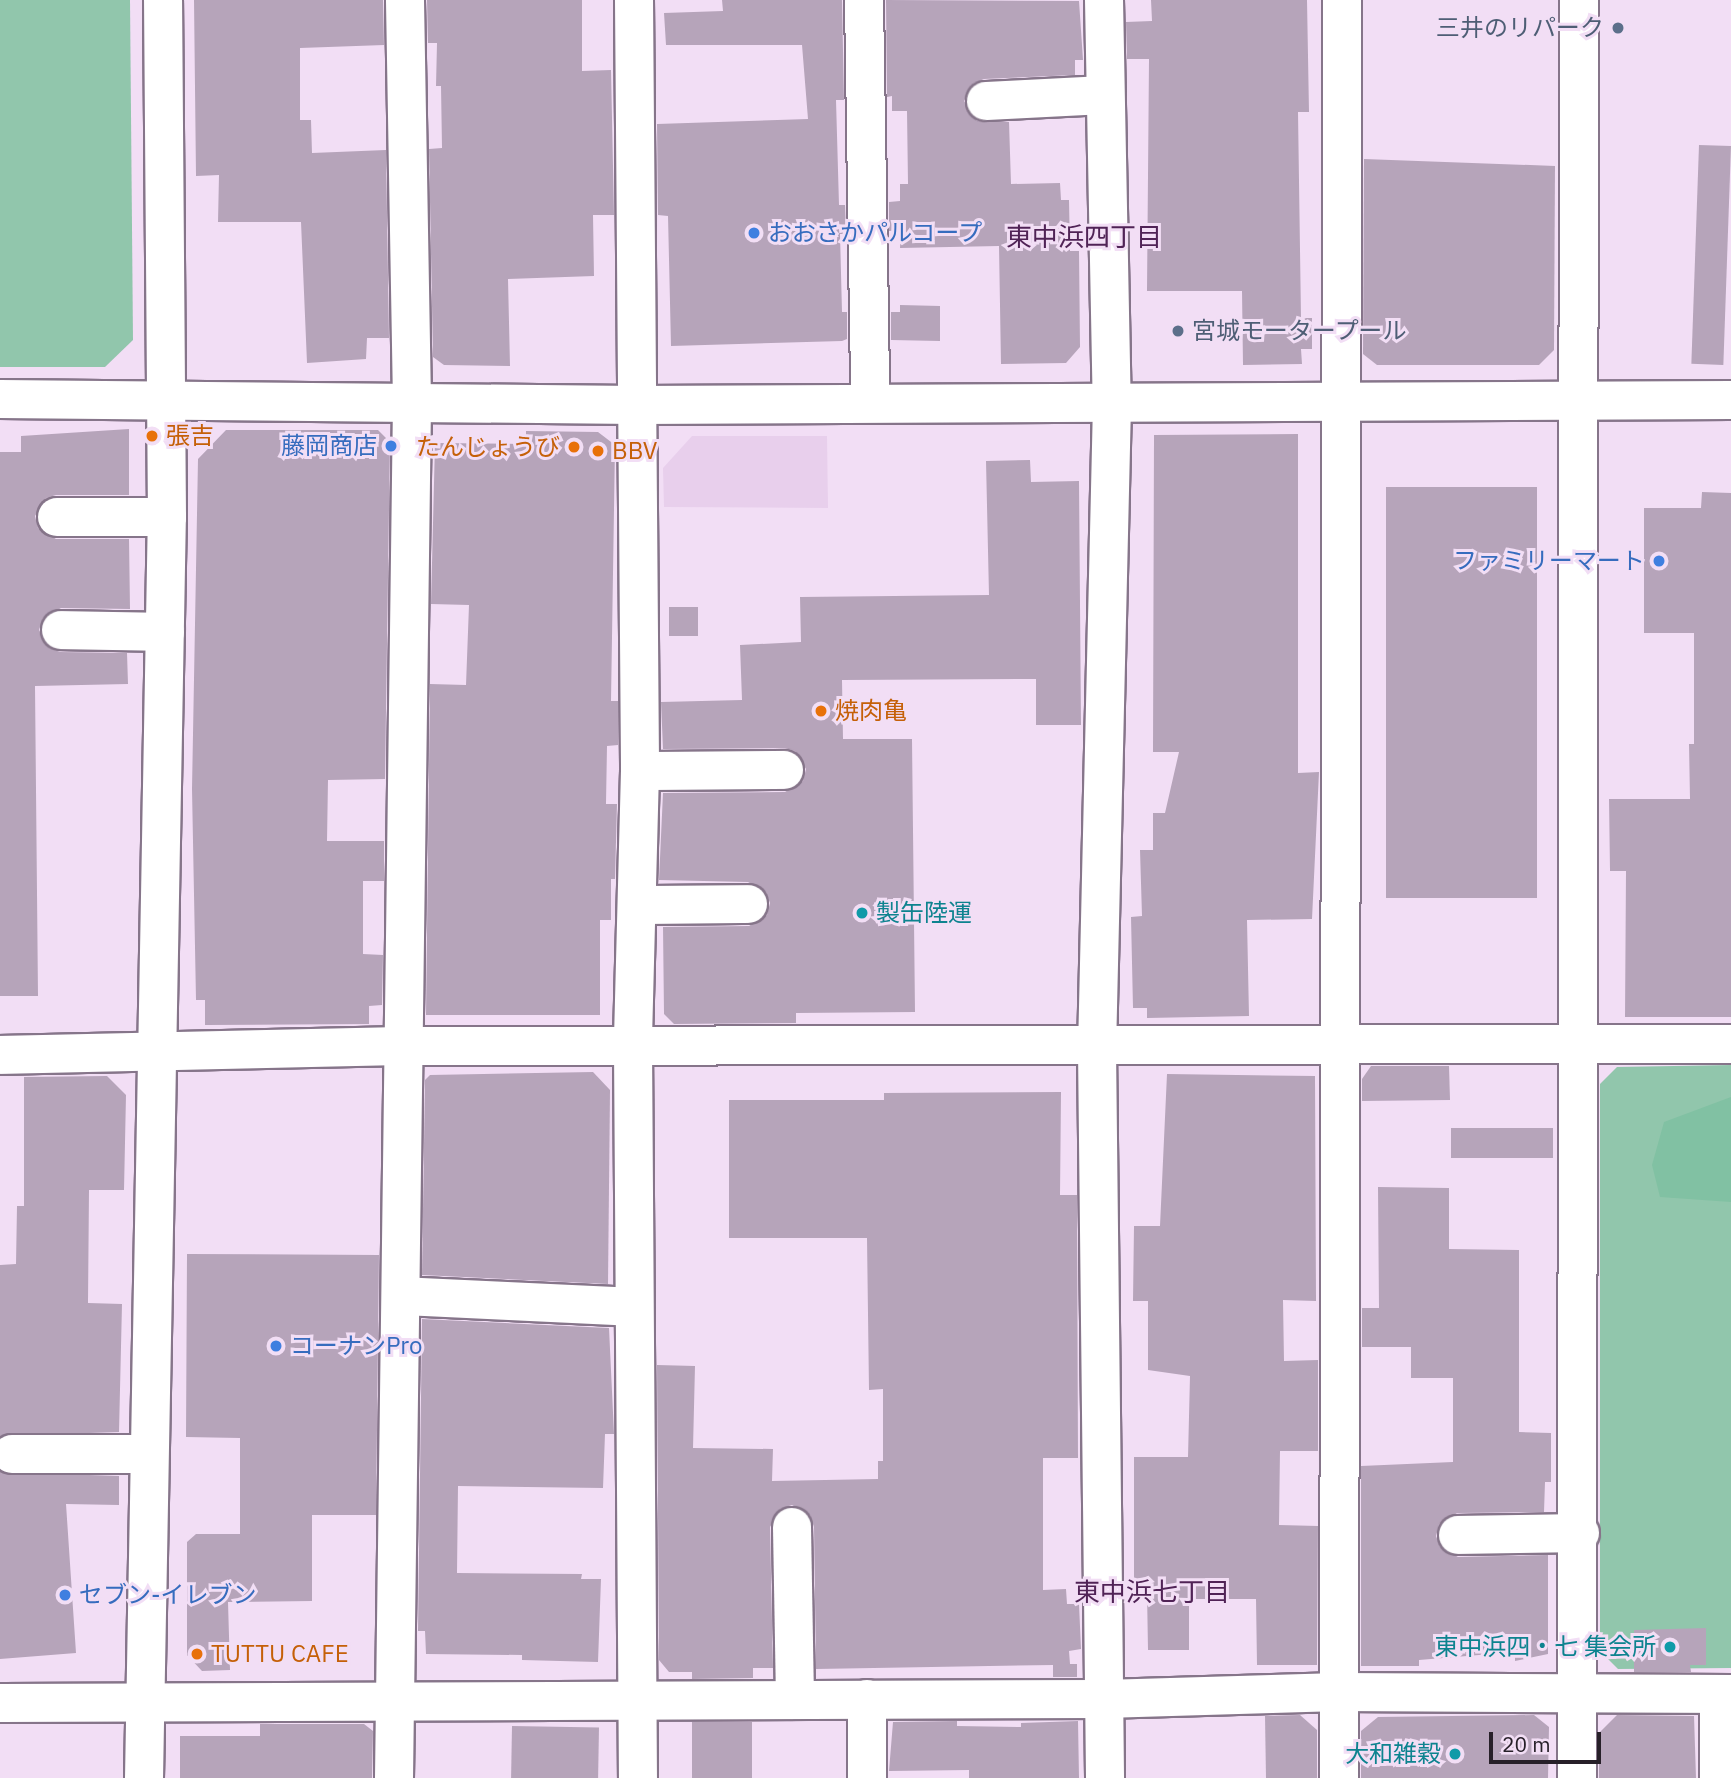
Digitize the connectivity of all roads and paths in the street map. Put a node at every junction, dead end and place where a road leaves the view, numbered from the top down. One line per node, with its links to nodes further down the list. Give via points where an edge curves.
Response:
1 (163, 0): 11 (street)
2 (405, 0): 15 (street)
3 (634, 0): 18 (street)
4 (864, 0): 16 (street)
5 (1104, 0): 8 (street)
6 (1342, 0): 13 (street)
7 (1578, 0): 14 (street)
8 (1105, 95): 9 (street); 17 (street)
9 (986, 101)
10 (0, 399): 11 (street)
11 (165, 400): 15 (street); 20 (street)
12 (1731, 400): 14 (street)
13 (1343, 401): 14 (street); 17 (street); 27 (street)
14 (1577, 401): 28 (street)
15 (412, 402): 18 (street); 30 (street)
16 (870, 403): 17 (street); 18 (street)
17 (1112, 404): 32 (street)
18 (637, 405): 24 (street)
19 (57, 517): 20 (street)
20 (167, 517): 22 (street)
21 (61, 630): 22 (street)
22 (165, 632): 33 (street)
23 (784, 769): 24 (street)
24 (640, 771): 26 (street)
25 (748, 904): 26 (street)
26 (638, 905): 31 (street)
27 (1338, 1042): 28 (street); 32 (street); 42 (street, via 1343,1429)
28 (1579, 1044): 29 (street); 40 (street)
29 (1731, 1044)
30 (404, 1046): 31 (street); 33 (street); 35 (street)
31 (633, 1046): 32 (street); 36 (street)
32 (1097, 1048): 47 (street)
33 (157, 1054): 34 (street); 38 (street)
34 (0, 1055)
35 (402, 1296): 36 (street); 45 (street)
36 (633, 1307): 50 (street)
37 (12, 1454): 38 (street)
38 (147, 1454): 48 (street)
39 (792, 1527): 49 (street)
40 (1580, 1533): 41 (street); 44 (street)
41 (1458, 1535)
42 (1339, 1692): 44 (street); 47 (street); 57 (street)
43 (1725, 1695): 44 (street); 59 (street)
44 (1576, 1696): 58 (street)
45 (395, 1698): 48 (street); 50 (street); 53 (street)
46 (867, 1699): 47 (street); 49 (street); 55 (street)
47 (1104, 1699): 56 (street)
48 (144, 1700): 51 (street); 52 (street)
49 (795, 1700): 50 (street)
50 (639, 1702): 54 (street)
51 (0, 1703)
52 (144, 1778)
53 (394, 1778)
54 (638, 1778)
55 (867, 1778)
56 (1105, 1778)
57 (1339, 1778)
58 (1577, 1778)
59 (1719, 1778)

